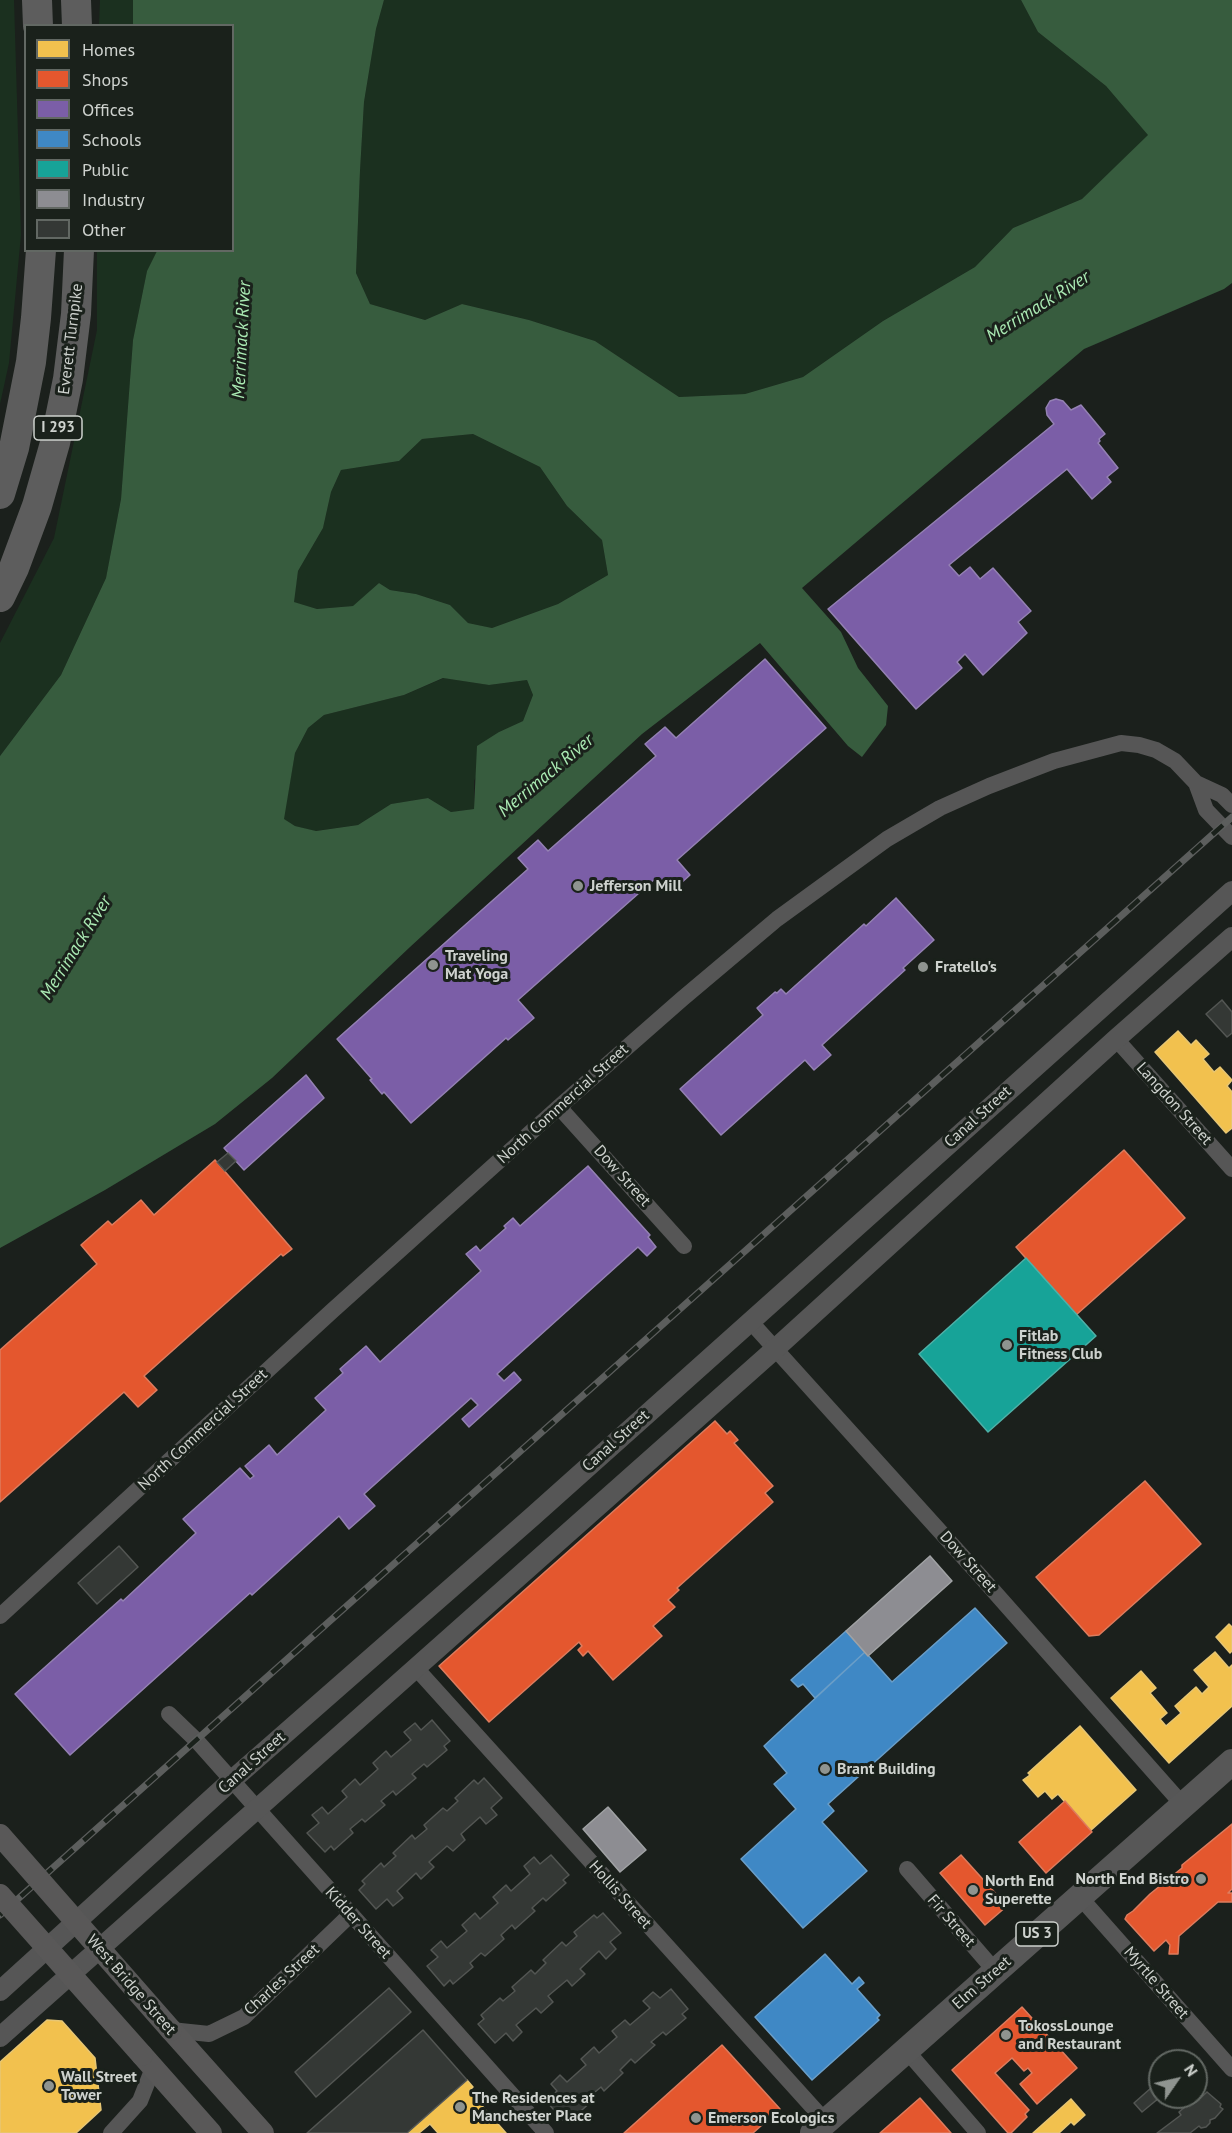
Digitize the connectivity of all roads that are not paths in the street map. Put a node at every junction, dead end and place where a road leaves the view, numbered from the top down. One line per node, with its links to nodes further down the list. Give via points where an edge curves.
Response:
1 (37, 0): 3 (highway)
2 (76, 0): 4 (highway)
3 (38, 24)
4 (77, 24)
5 (41, 252): 7 (highway, I 293, via 31,362 14,448)
6 (79, 252): 8 (highway, Everett Turnpike / I 293, via 68,379 55,443 37,506)
7 (0, 494)
8 (0, 597)
9 (1196, 783): 10 (street, North Commercial Street, via 1222,795); 11 (street, North Commercial Street, via 1206,810); 15 (street, North Commercial Street, via 1175,760 1156,750 1121,743 1054,761 940,808 887,839 777,920)
10 (1232, 805)
11 (1232, 837)
12 (1232, 891): 18 (street, Canal Street)
13 (1232, 937): 14 (street)
14 (1116, 1039): 16 (street, Langdon Street); 19 (street)
15 (559, 1107): 17 (street, Dow Street); 20 (street, North Commercial Street)
16 (1232, 1169)
17 (684, 1246)
18 (750, 1321): 19 (street, Dow Street); 24 (street, Canal Street)
19 (775, 1349): 21 (street); 25 (street, Dow Street)
20 (0, 1616)
21 (415, 1667): 26 (street); 39 (street, Hollis Street)
22 (169, 1714): 24 (street, Kidder Street)
23 (1232, 1762): 25 (main road, Elm Street / US 3)
24 (231, 1781): 26 (street, Kidder Street); 33 (street, Canal Street)
25 (1183, 1805): 30 (main road, Elm Street / US 3)
26 (257, 1809): 31 (street, Kidder Street); 35 (street)
27 (0, 1836): 34 (main road, West Bridge Street, bridge)
28 (907, 1869): 32 (street, Fir Street)
29 (0, 1895): 37 (main road, bridge)
30 (1079, 1896): 32 (main road, Elm Street / US 3); 38 (street, Myrtle Street)
31 (351, 1914): 34 (street, Charles Street, via 244,2017 209,2034); 43 (street, Kidder Street)
32 (996, 1972): 36 (main road, Elm Street / US 3)
33 (0, 1991)
34 (171, 2030): 42 (main road, West Bridge Street)
35 (0, 2037)
36 (906, 2050): 39 (main road, Elm Street / US 3); 44 (street)
37 (148, 2062): 40 (street, via 140,2101); 41 (main road)
38 (1232, 2069)
39 (819, 2127)
40 (111, 2133)
41 (211, 2133)
42 (263, 2133)
43 (546, 2133)
44 (978, 2133)

